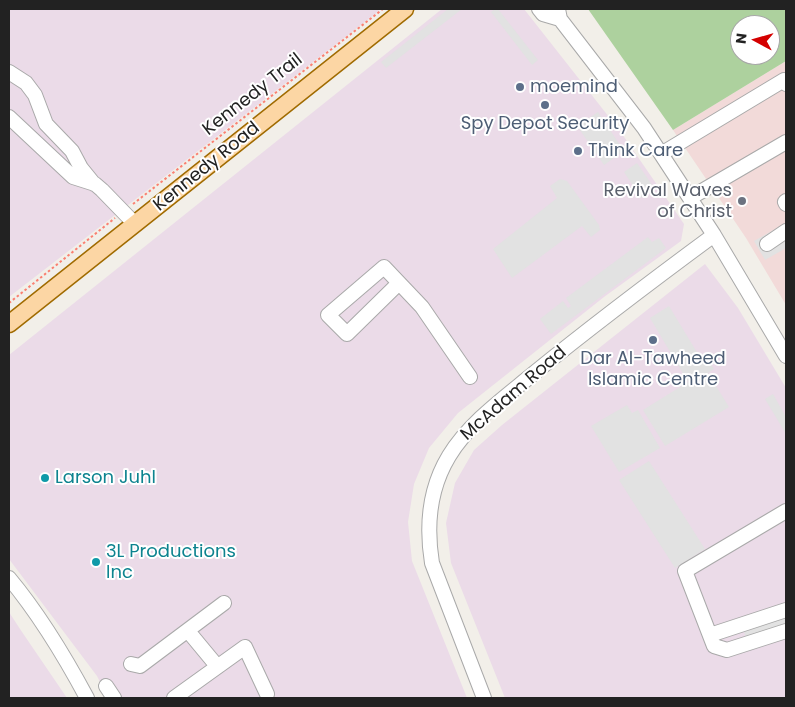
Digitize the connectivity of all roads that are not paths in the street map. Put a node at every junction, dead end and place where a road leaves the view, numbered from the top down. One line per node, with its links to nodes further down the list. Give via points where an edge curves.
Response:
1 (403, 9): 11 (main road, Kennedy Road)
2 (539, 9): 3 (street, via 543,14)
3 (559, 14): 8 (street)
4 (9, 72): 9 (street, via 26,83 35,95 46,124 72,151)
5 (786, 84): 8 (street, via 784,80)
6 (9, 117): 9 (street, via 73,177)
7 (786, 142): 10 (street)
8 (661, 154): 10 (street)
9 (95, 184): 11 (street)
10 (690, 198): 13 (street)
11 (135, 224): 16 (main road, Kennedy Road)
12 (786, 231): 14 (street)
13 (714, 235): 17 (street); 31 (street, McAdam Road, via 600,320 513,391 459,441 440,473 430,514 432,563)
14 (766, 244)
15 (399, 283): 15 (street, via 384,267 328,315 347,334); 18 (street, via 422,307)
16 (9, 324)
17 (786, 356)
18 (470, 376)
19 (786, 512): 25 (street, via 685,571)
20 (9, 578): 29 (street, via 55,643)
21 (224, 603): 23 (street)
22 (786, 610): 25 (street)
23 (188, 631): 26 (street, via 140,666); 27 (street)
24 (786, 631): 25 (street, via 727,650 714,646)
25 (710, 635)
26 (131, 664)
27 (218, 666): 28 (street, via 245,647); 30 (street)
28 (267, 694)
29 (87, 698)
30 (174, 698)
31 (484, 698)

